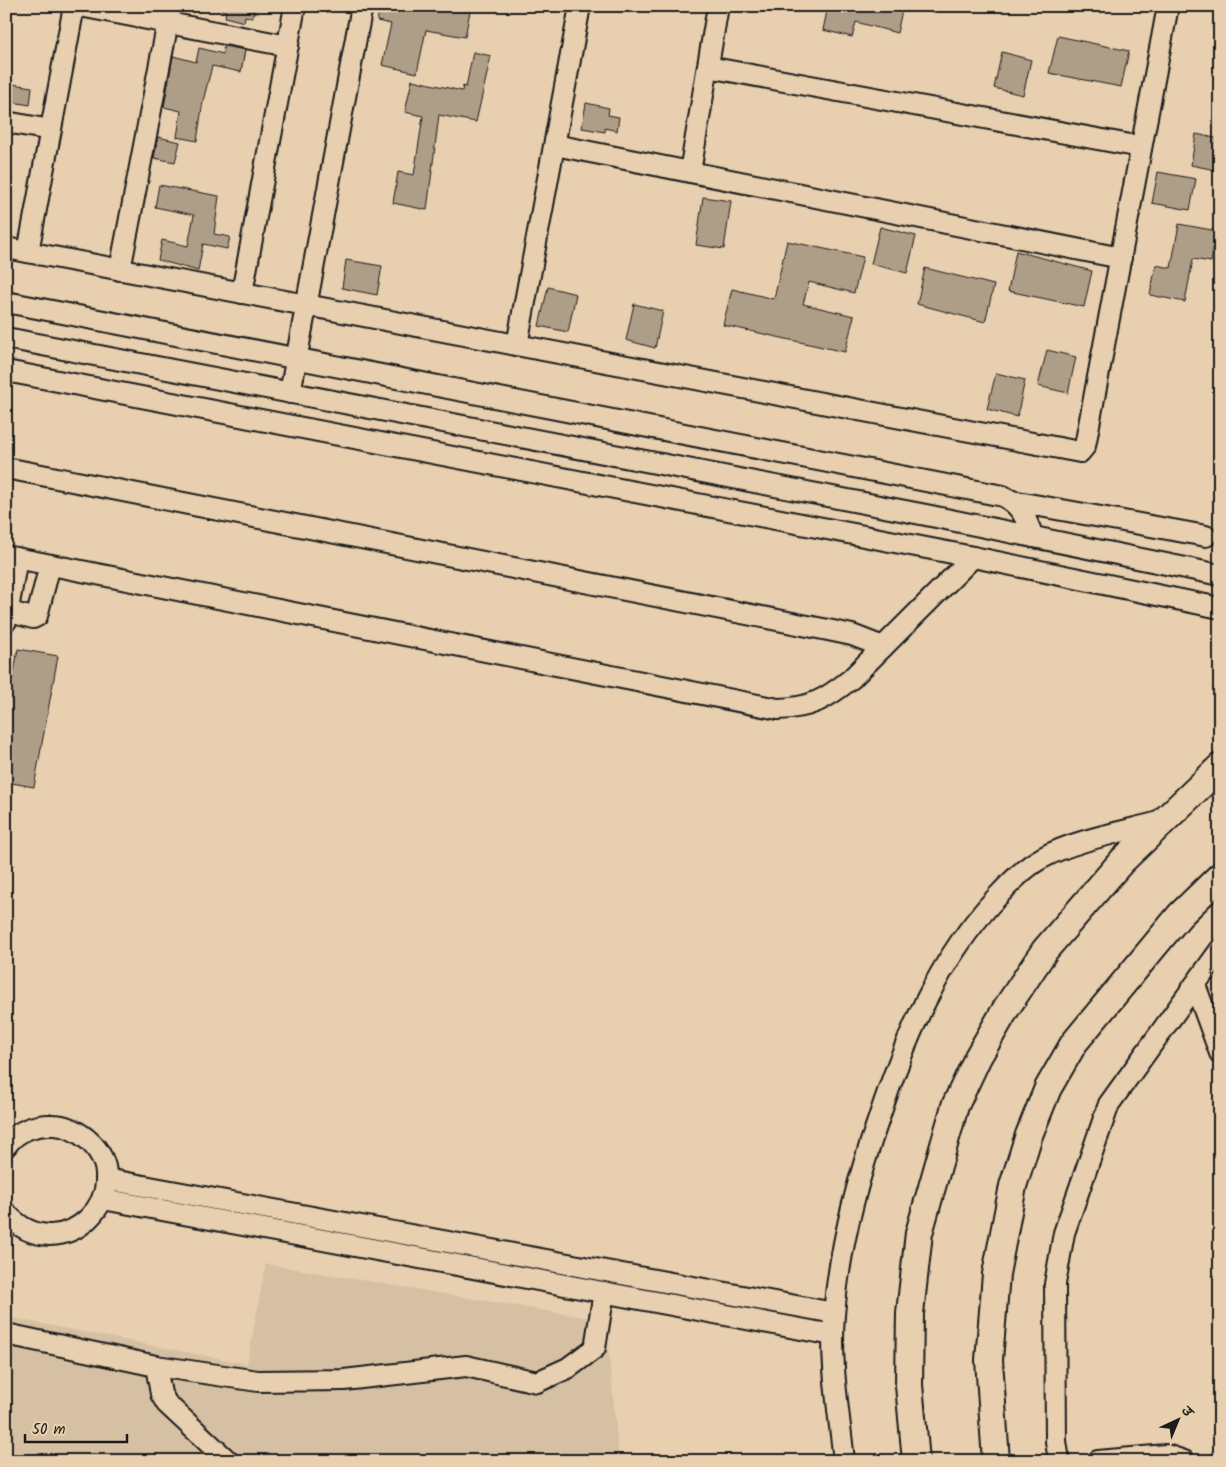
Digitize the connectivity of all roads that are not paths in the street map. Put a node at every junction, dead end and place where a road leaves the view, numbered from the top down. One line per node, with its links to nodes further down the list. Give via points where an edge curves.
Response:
1 (74, 6): 12 (street)
2 (80, 6): 8 (street)
3 (295, 6): 9 (street)
4 (362, 6): 22 (street)
5 (580, 6): 13 (street)
6 (718, 6): 10 (street)
7 (1168, 6): 14 (street)
8 (169, 15): 9 (street); 19 (street)
9 (288, 46): 20 (street)
10 (708, 67): 14 (street); 15 (street)
11 (6, 122): 12 (street)
12 (51, 130): 17 (street)
13 (555, 145): 15 (street); 24 (street)
14 (1142, 147): 18 (street)
15 (690, 172): 18 (street)
16 (6, 248): 17 (street)
17 (28, 252): 19 (street)
18 (1121, 258): 24 (street, via 1085,446 1080,452)
19 (120, 270): 20 (street)
20 (242, 293): 22 (street)
21 (6, 302): 25 (street)
22 (306, 305): 24 (street); 25 (street)
23 (6, 338): 27 (street)
24 (517, 345)
25 (296, 357): 27 (street); 29 (street)
26 (6, 371): 33 (street)
27 (290, 393): 31 (street)
28 (6, 468): 38 (street, via 828,630)
29 (1012, 500): 30 (street); 31 (street, via 1024,514)
30 (1206, 536)
31 (1033, 537): 35 (street)
32 (12, 557): 34 (street); 37 (street)
33 (973, 557): 36 (street); 38 (street)
34 (50, 565): 37 (street, via 37,616); 38 (street, via 778,709 812,705 831,695)
35 (1220, 575)
36 (1220, 608)
37 (7, 615)
38 (883, 647)
39 (1220, 767): 40 (main road)
40 (1165, 820): 50 (street, via 1042,858 1014,879 969,930 919,1012 890,1082 851,1215); 56 (main road, via 1122,861 1045,950 978,1057 955,1106 919,1234 910,1313 909,1385)
41 (1218, 886): 57 (main road, via 1180,915 1074,1043 1048,1088 1029,1135 1012,1186 996,1274 989,1360)
42 (1220, 950): 43 (street)
43 (1195, 985): 44 (street); 58 (street, via 1109,1104 1064,1233 1055,1284 1056,1441)
44 (1220, 1053)
45 (6, 1146): 46 (street, via 25,1130 42,1124 61,1125 79,1132 93,1144 102,1160)
46 (106, 1179): 47 (street); 50 (street)
47 (103, 1199): 48 (street, via 81,1226 65,1234 30,1232); 49 (street)
48 (6, 1213)
49 (604, 1292): 52 (street); 53 (street, via 595,1348 568,1368 537,1382 466,1366 328,1381 258,1381)
50 (834, 1313): 52 (street)
51 (6, 1334): 53 (street)
52 (833, 1335): 55 (street)
53 (156, 1366): 54 (street, via 161,1394 167,1404)
54 (228, 1461)
55 (844, 1461)
56 (916, 1461)
57 (996, 1461)
58 (1059, 1461)
59 (1098, 1461): 60 (street, via 1166,1455)
60 (1184, 1461)

